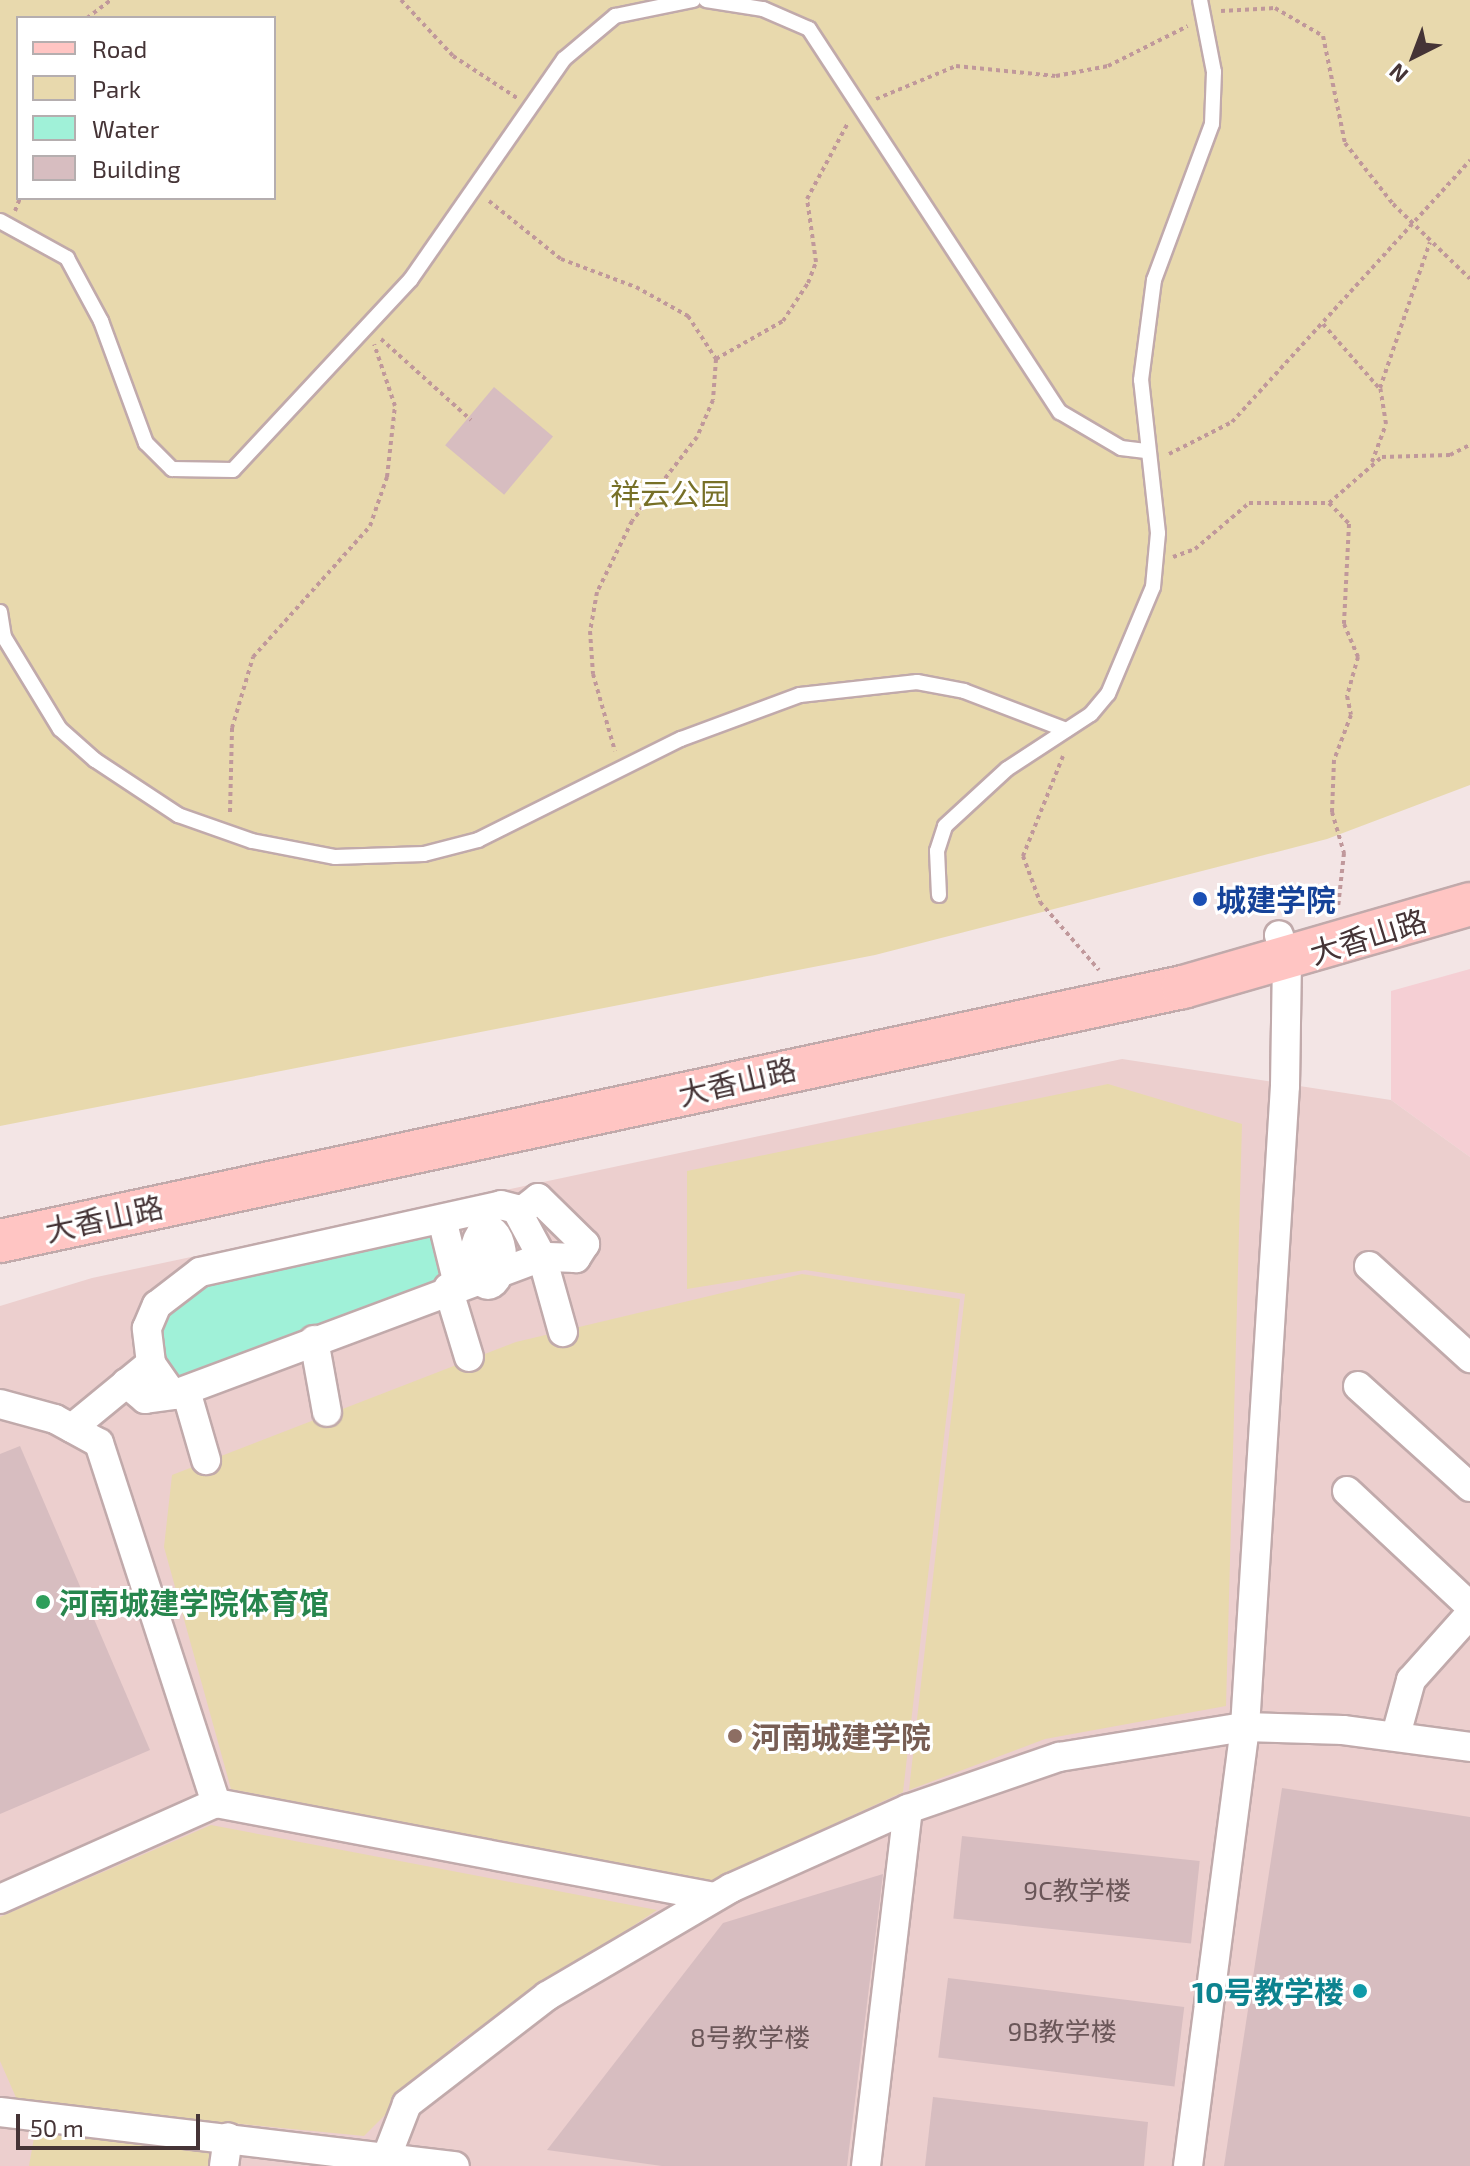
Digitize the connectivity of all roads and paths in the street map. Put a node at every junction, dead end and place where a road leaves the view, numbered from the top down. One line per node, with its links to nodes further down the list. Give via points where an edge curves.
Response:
1 (111, 0): 6 (path)
2 (401, 0): 8 (path, via 465,66)
3 (693, 0): 8 (lane, via 615,16 564,59)
4 (706, 0): 9 (lane, via 763,9 809,29)
5 (1200, 0): 7 (lane)
6 (90, 16)
7 (1206, 16): 9 (path, via 1108,66 1056,76 956,66); 13 (path, via 1275,8 1323,36 1345,143); 22 (lane, via 1212,124 1154,280 1141,380)
8 (533, 105): 11 (lane)
9 (865, 106): 18 (path, via 831,144 807,199 816,262 808,283 783,321); 22 (lane, via 1060,412 1121,448)
10 (1470, 160): 13 (path)
11 (479, 186): 17 (lane); 18 (path, via 516,227 561,259 636,287 688,316)
12 (0, 221): 17 (lane, via 67,258 101,321 146,443 172,469 233,470)
13 (1412, 224): 14 (path); 16 (path)
14 (1430, 242): 15 (path); 19 (path)
15 (1470, 279)
16 (1323, 324): 19 (path); 22 (path, via 1232,422 1171,455)
17 (367, 327): 20 (path); 30 (path, via 395,406 387,477 370,526 253,657 232,728)
18 (716, 359): 29 (path, via 713,400 697,437 632,521 597,592 590,631 593,674 605,735)
19 (1380, 388): 23 (path, via 1386,424)
20 (471, 420)
21 (1470, 445): 23 (path, via 1450,455 1382,457)
22 (1146, 451): 25 (lane)
23 (1370, 466): 24 (path)
24 (1329, 503): 25 (path, via 1249,503 1195,549 1178,558); 34 (path, via 1349,524 1344,624 1358,657 1347,696 1351,715 1334,760 1332,812 1344,853)
25 (1159, 554): 27 (lane, via 1135,636)
26 (0, 612): 30 (lane, via 4,637 60,729 178,815)
27 (1091, 714): 28 (lane); 36 (path, via 1040,804 1023,856 1048,915)
28 (1066, 730): 29 (lane, via 964,691 879,682 800,695 732,718); 32 (lane, via 960,807 937,851)
29 (625, 768): 30 (lane, via 478,840 424,854 335,857)
30 (227, 832)
31 (1470, 876): 34 (main road, 大香山路)
32 (939, 895)
33 (1470, 904): 35 (main road, 大香山路)
34 (1337, 918): 35 (main road, 大香山路)
35 (1283, 947): 36 (main road, 大香山路); 40 (main road, 大香山路); 61 (street)
36 (1105, 976): 37 (main road, 大香山路)
37 (0, 1212)
38 (442, 1219): 41 (street); 41 (street); 49 (street, via 200,1272 173,1285 147,1328)
39 (524, 1220): 41 (street); 42 (street); 42 (street, via 538,1198 585,1244 576,1258)
40 (0, 1241)
41 (481, 1242): 42 (street); 44 (street)
42 (542, 1257): 45 (street)
43 (1369, 1266): 48 (street)
44 (453, 1286): 46 (street); 47 (street)
45 (563, 1332)
46 (314, 1340): 52 (street); 54 (street)
47 (469, 1357)
48 (1470, 1358)
49 (151, 1363): 50 (street); 52 (street)
50 (126, 1383): 52 (street, via 145,1399); 55 (street)
51 (1358, 1386): 57 (street)
52 (180, 1393): 56 (street)
53 (0, 1404): 55 (street)
54 (327, 1412)
55 (72, 1428): 64 (street, via 99,1443)
56 (206, 1460)
57 (1470, 1487)
58 (1347, 1491): 59 (street)
59 (1470, 1606)
60 (1470, 1614): 62 (street, via 1411,1680)
61 (1245, 1727): 62 (street); 65 (street, via 1059,1757); 74 (street)
62 (1396, 1735): 63 (street)
63 (1470, 1747)
64 (216, 1803): 66 (street); 67 (street)
65 (908, 1809): 66 (street); 73 (street)
66 (714, 1897): 70 (street, via 639,1937 466,2054 407,2104)
67 (0, 1899)
68 (0, 2113): 69 (street)
69 (228, 2137): 70 (street); 71 (street)
70 (384, 2160): 72 (street)
71 (224, 2166)
72 (455, 2166)
73 (866, 2166)
74 (1188, 2166)

